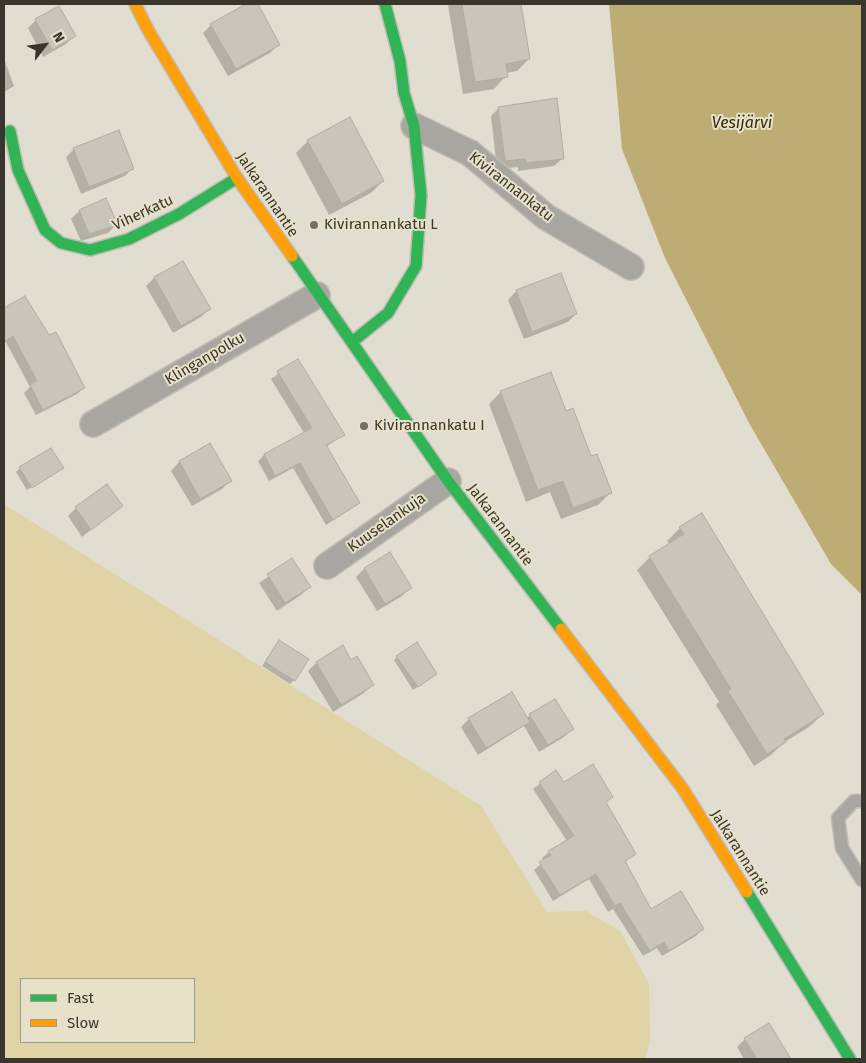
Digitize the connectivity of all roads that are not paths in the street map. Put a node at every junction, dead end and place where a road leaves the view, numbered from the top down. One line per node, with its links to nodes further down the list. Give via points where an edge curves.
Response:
1 (135, 4): 5 (main road, Jalkarannantie)
2 (385, 4): 3 (main road)
3 (414, 126): 6 (street, Kivirannankatu, via 470,154 546,217); 8 (main road, via 421,195 416,266 388,313)
4 (10, 131): 5 (main road, Viherkatu, via 18,170 45,230 61,243 90,250 129,239 179,214)
5 (237, 178): 7 (main road, Jalkarannantie)
6 (631, 267)
7 (317, 295): 8 (main road, Jalkarannantie); 9 (street, Klinganpolku)
8 (352, 342): 10 (main road, Jalkarannantie)
9 (93, 424)
10 (448, 481): 11 (street, Kuuselankuja); 14 (main road, Jalkarannantie, via 683,789)
11 (327, 566)
12 (862, 801): 13 (lane, via 854,801 838,818 842,848)
13 (862, 880)
14 (850, 1059)

